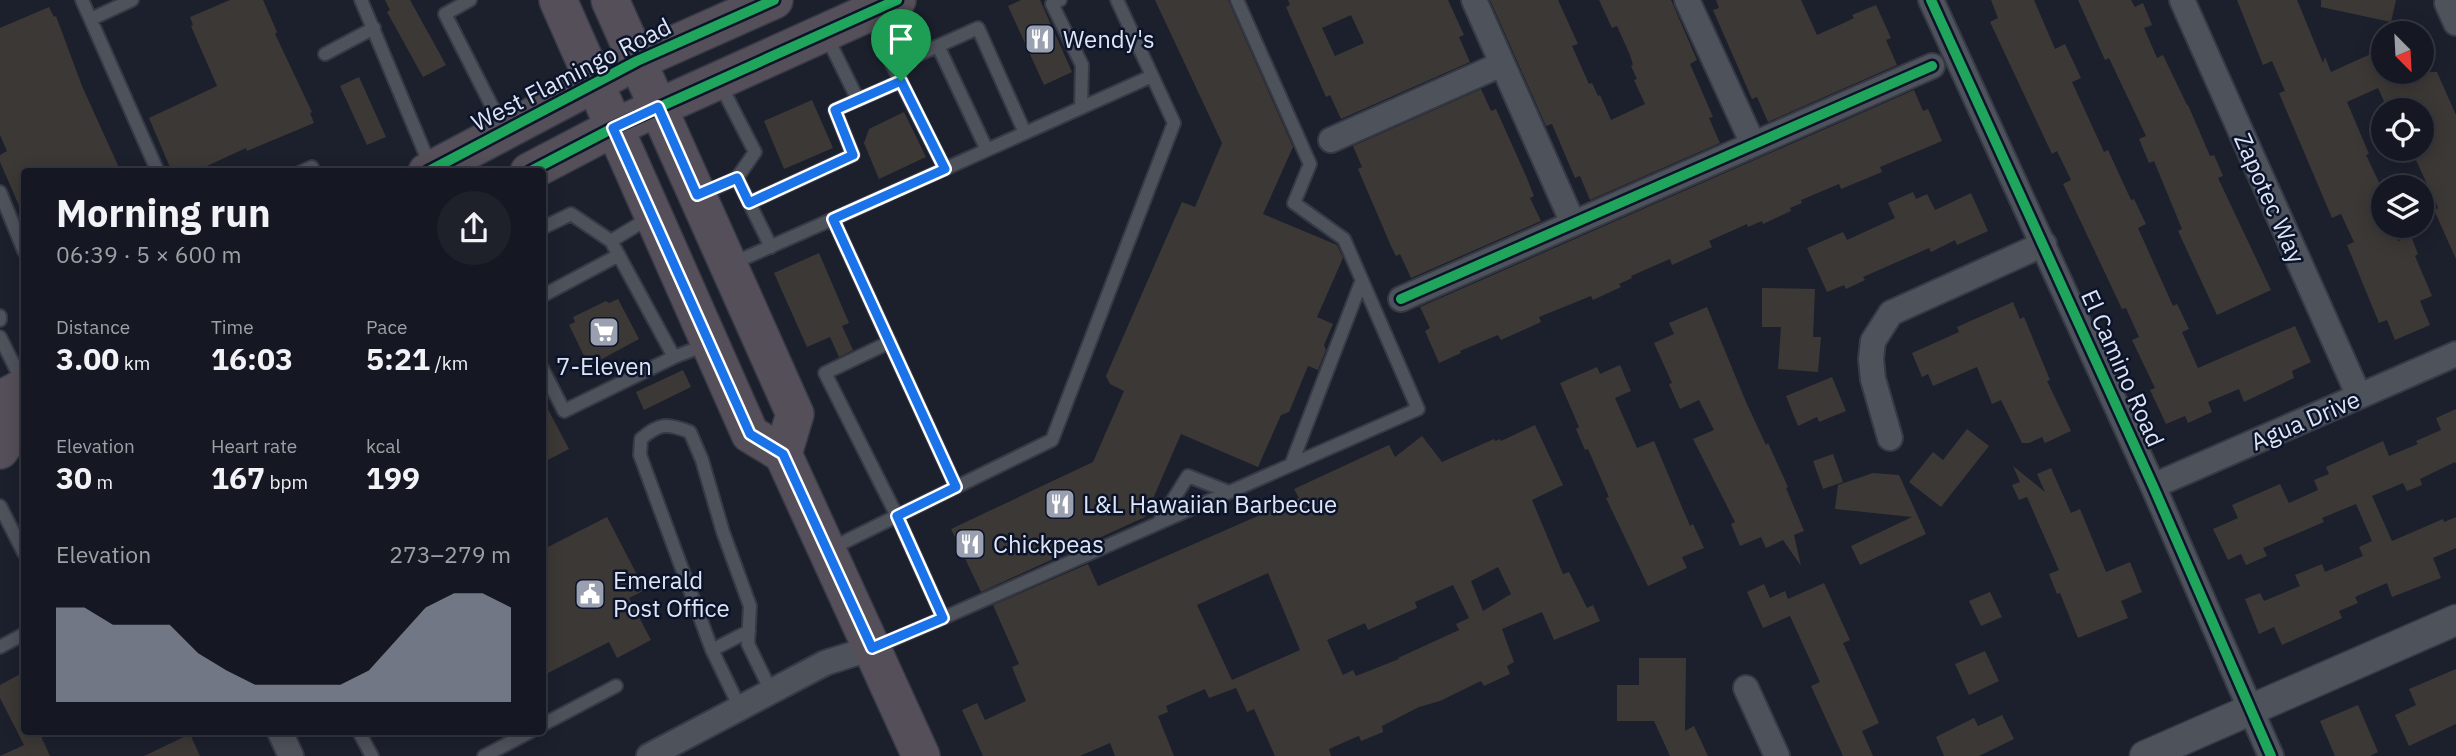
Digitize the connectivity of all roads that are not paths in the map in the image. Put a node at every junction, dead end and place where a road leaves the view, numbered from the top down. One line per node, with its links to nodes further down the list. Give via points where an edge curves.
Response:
1 (82, 0): 16 (lane)
2 (132, 0): 16 (lane)
3 (361, 0): 17 (lane)
4 (470, 0): 34 (lane, via 444,15)
5 (558, 0): 29 (main road)
6 (610, 0): 22 (main road)
7 (774, 0): 22 (main road, West Flamingo Road)
8 (1060, 0): 32 (lane, via 1052,4 1082,65)
9 (1117, 0): 26 (lane)
10 (1237, 0): 58 (lane, via 1310,164 1294,203 1344,239)
11 (1474, 0): 23 (street)
12 (1687, 0): 37 (street)
13 (1931, 0): 21 (street, El Camino Road)
14 (2182, 0): 69 (street, Zapotec Way)
15 (883, 6): 18 (main road); 24 (lane)
16 (91, 19): 39 (lane)
17 (374, 27): 20 (lane); 40 (lane)
18 (825, 33): 27 (main road); 30 (lane)
19 (938, 46): 24 (lane); 35 (lane, via 978,28); 38 (lane)
20 (325, 54)
21 (1956, 55): 25 (lane); 54 (street, El Camino Road)
22 (637, 61): 29 (main road, West Flamingo Road); 31 (main road)
23 (1502, 64): 36 (street); 50 (street)
24 (893, 66): 28 (lane)
25 (1932, 66): 37 (street)
26 (1152, 76): 32 (lane); 78 (lane, via 1174,123 1052,440)
27 (718, 80): 31 (main road); 44 (lane, via 755,152)
28 (901, 81): 30 (lane); 43 (lane)
29 (593, 83): 33 (main road); 34 (main road, West Flamingo Road)
30 (858, 100): 47 (lane, via 835,110 853,155)
31 (658, 107): 33 (main road); 46 (main road)
32 (1082, 108): 35 (lane)
33 (613, 128): 42 (main road); 48 (main road)
34 (505, 130): 41 (main road, West Flamingo Road)
35 (1026, 133): 38 (lane)
36 (1331, 140)
37 (1753, 144): 50 (street)
38 (988, 150): 43 (lane)
39 (156, 168)
40 (429, 168)
41 (434, 168)
42 (537, 168)
43 (945, 169): 49 (lane)
44 (737, 178): 46 (lane); 47 (lane)
45 (0, 192): 53 (lane)
46 (697, 195): 57 (main road)
47 (749, 203): 55 (lane)
48 (652, 216): 52 (lane); 63 (main road)
49 (833, 219): 55 (lane); 62 (lane)
50 (1573, 223): 60 (street)
51 (546, 226): 52 (lane, via 571,214)
52 (611, 241): 56 (lane)
53 (21, 244)
54 (2044, 244): 72 (street, via 1891,313 1873,341 1871,359); 77 (street, El Camino Road)
55 (771, 247): 57 (lane)
56 (620, 255): 59 (lane); 65 (lane)
57 (728, 265): 75 (main road, via 794,414)
58 (1362, 279): 76 (lane); 76 (lane, via 1418,409)
59 (546, 294)
60 (1401, 299)
61 (0, 337): 67 (lane)
62 (890, 342): 78 (lane); 81 (lane, via 825,373)
63 (709, 344): 65 (lane); 75 (main road, via 750,434)
64 (2456, 355): 69 (street, Agua Drive)
65 (674, 357): 66 (lane, via 564,411)
66 (546, 376)
67 (21, 380)
68 (21, 388): 70 (main road)
69 (2359, 396): 77 (street, Agua Drive)
70 (0, 400)
71 (21, 420): 74 (main road)
72 (1890, 438)
73 (21, 440): 74 (main road)
74 (0, 451)
75 (783, 454): 84 (main road)
76 (1291, 465): 79 (lane)
77 (2153, 486): 96 (street, El Camino Road)
78 (956, 487): 81 (lane)
79 (1229, 492): 82 (lane); 82 (lane, via 1188,476)
80 (0, 506): 83 (lane)
81 (897, 516): 84 (lane); 85 (lane)
82 (1158, 523): 85 (lane)
83 (21, 547)
84 (827, 550): 90 (main road)
85 (943, 618): 90 (lane)
86 (2456, 620): 96 (street)
87 (749, 631): 91 (lane); 91 (lane, via 750,606 690,432 672,425 654,428 641,439 640,455); 94 (lane, via 748,644)
88 (21, 636): 89 (lane)
89 (0, 647)
90 (872, 648): 94 (street, via 825,663); 105 (main road)
91 (712, 650): 95 (lane)
92 (616, 686): 97 (lane)
93 (1746, 688): 106 (street)
94 (771, 691): 95 (street)
95 (740, 708): 104 (street)
96 (2250, 710): 107 (street); 108 (street, El Camino Road)
97 (546, 723)
98 (281, 735): 101 (street)
99 (361, 735): 102 (lane)
100 (524, 735): 103 (lane)
101 (291, 756)
102 (372, 756)
103 (484, 756)
104 (649, 756)
105 (921, 756)
106 (1777, 756)
107 (2145, 756)
108 (2271, 756)

